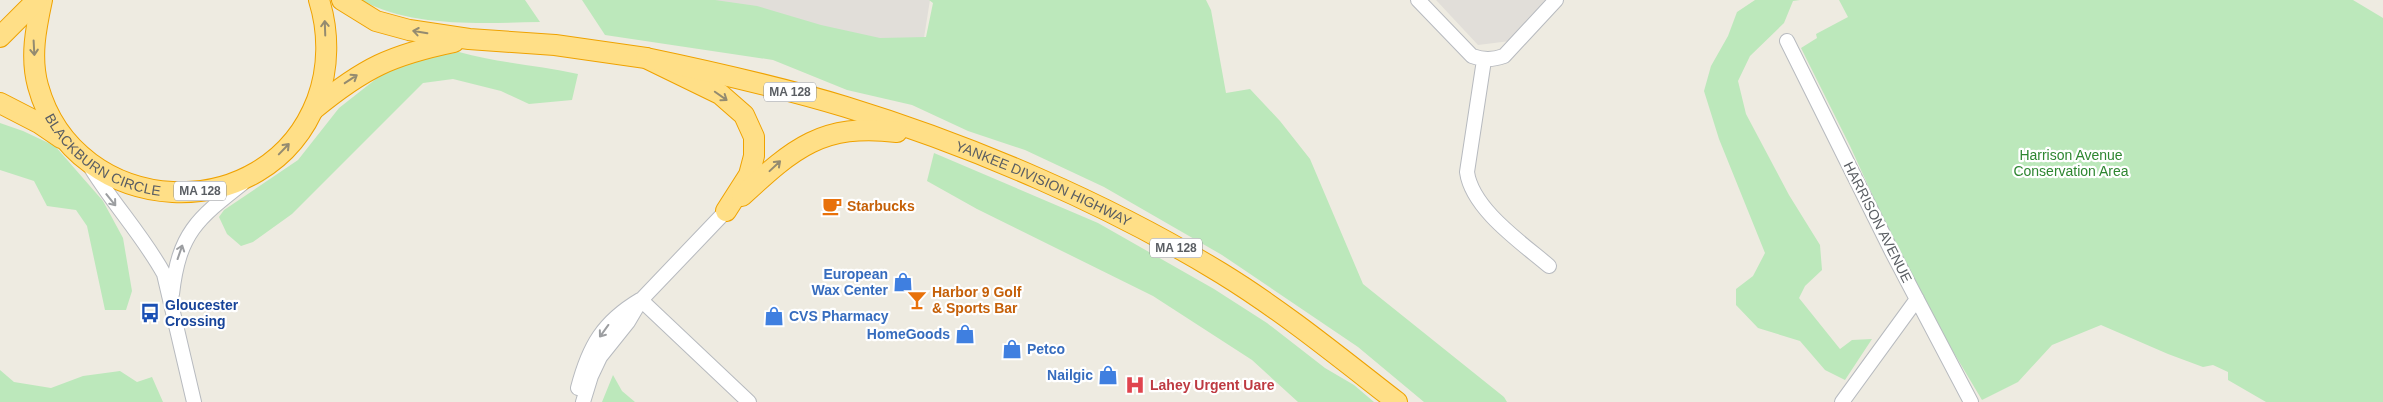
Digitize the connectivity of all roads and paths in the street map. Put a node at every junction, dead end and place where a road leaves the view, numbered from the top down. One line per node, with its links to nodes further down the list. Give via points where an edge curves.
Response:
1 (37, 0): 7 (highway)
2 (42, 0): 15 (highway, BLACKBURN CIRCLE, one-way to 15, via 34,37 37,79 44,100)
3 (319, 0): 13 (highway, BLACKBURN CIRCLE, one-way to 3, via 326,68 325,20)
4 (342, 0): 8 (highway, MA 128, one-way to 4, via 409,30 376,21)
5 (1418, 0): 11 (street, via 1472,56)
6 (1556, 0): 11 (street, via 1504,56)
7 (0, 37)
8 (469, 39): 10 (highway, MA 128, via 555,45); 13 (highway, MA 128, one-way to 8, via 344,84 383,62 417,50)
9 (1787, 41): 20 (street, HARRISON AVENUE)
10 (646, 58): 14 (highway, YANKEE DIVISION HIGHWAY / MA 128, via 724,74 845,107); 18 (highway, one-way to 18, via 720,94 744,115 754,137 754,156 749,175)
11 (1484, 60): 19 (street, via 1468,182 1496,221)
12 (0, 103): 15 (highway, MA 128, via 39,123)
13 (313, 110): 17 (highway, BLACKBURN CIRCLE / MA 128, one-way to 13, via 296,137)
14 (932, 136): 18 (highway, one-way to 14, via 782,159 816,139 857,130); 27 (highway, YANKEE DIVISION HIGHWAY / MA 128, via 1057,187 1221,273 1288,318)
15 (69, 144): 16 (highway, BLACKBURN CIRCLE / MA 128)
16 (86, 159): 17 (highway, BLACKBURN CIRCLE / MA 128, via 114,178 164,192 214,189); 21 (street, one-way to 21, via 105,192 154,255 164,274)
17 (259, 170): 21 (street, one-way to 17, via 177,261 188,235 206,213)
18 (726, 211): 22 (street)
19 (1549, 266)
20 (1916, 299): 28 (street); 29 (street, HARRISON AVENUE)
21 (171, 300): 23 (street)
22 (641, 300): 24 (street, one-way to 24, via 620,312 606,326 584,365); 25 (street, via 600,357); 26 (street)
23 (194, 402)
24 (576, 402)
25 (583, 402)
26 (750, 402)
27 (1397, 402)
28 (1842, 402)
29 (1972, 402)

